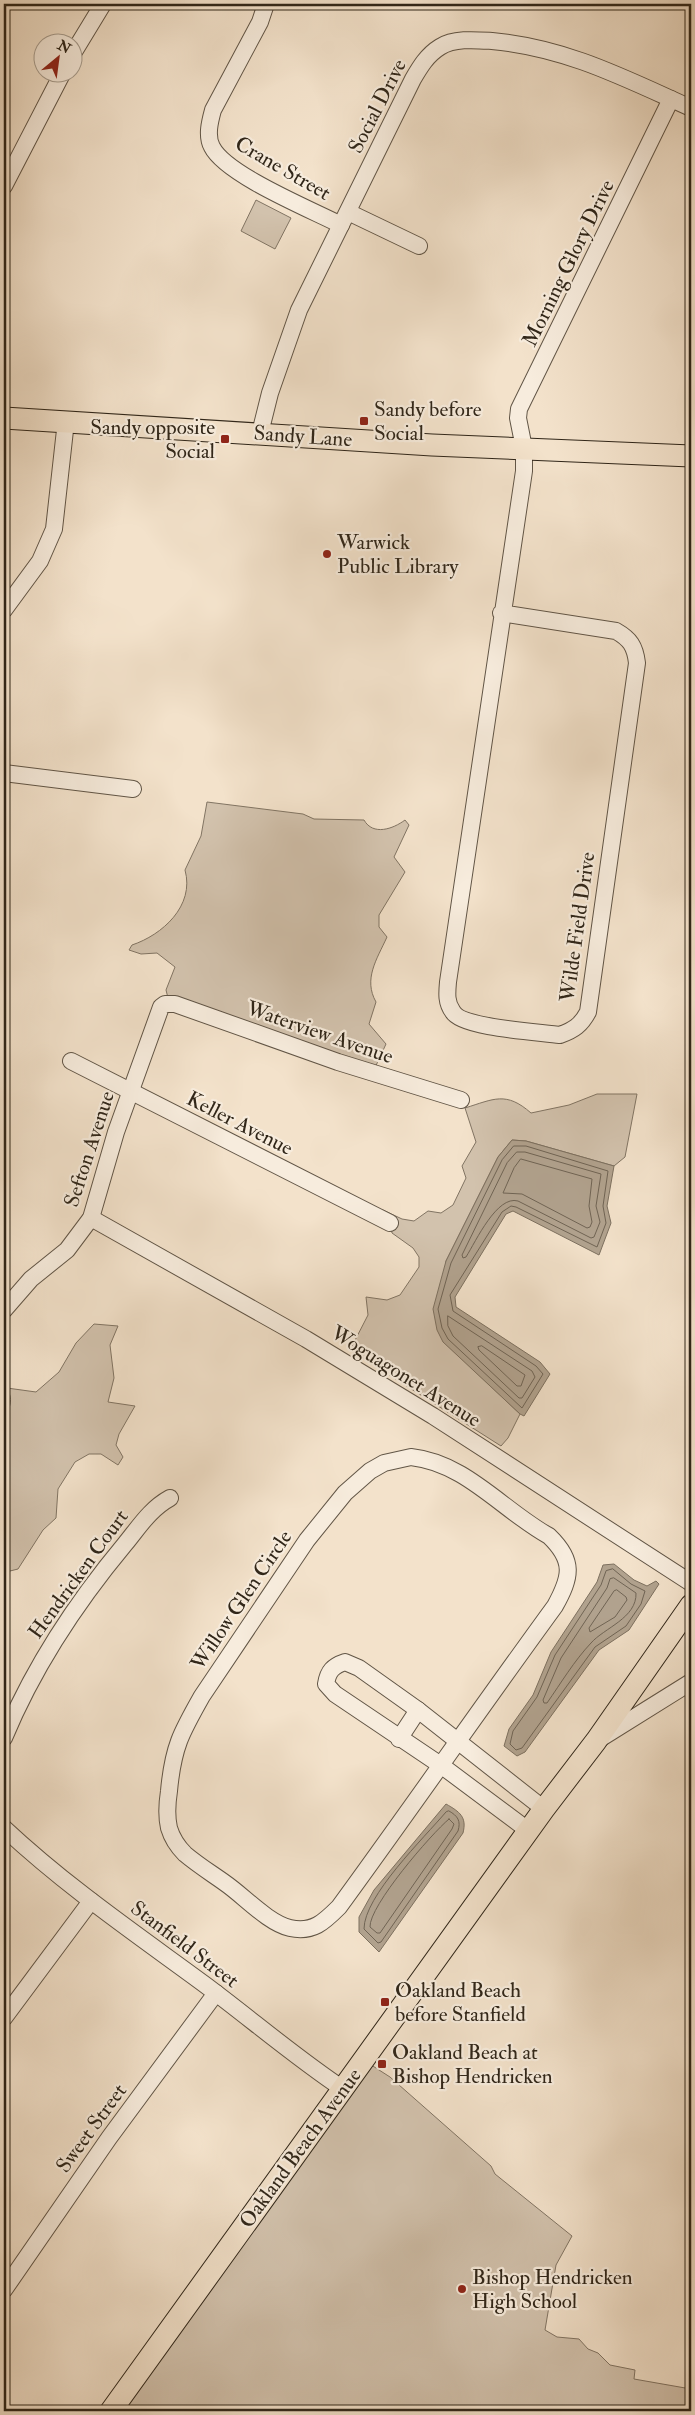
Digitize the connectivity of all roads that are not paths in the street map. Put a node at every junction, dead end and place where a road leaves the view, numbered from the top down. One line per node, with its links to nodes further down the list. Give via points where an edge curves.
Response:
1 (103, 4): 3 (street)
2 (266, 4): 8 (street, Crane Street, via 260,22 213,110 209,124 212,147 221,159 238,171)
3 (82, 39)
4 (58, 82): 7 (street)
5 (671, 99): 6 (street, Social Drive); 8 (street, Social Drive, via 601,67 546,49 479,40 440,46 423,62 413,79); 13 (street, Morning Glory Drive, via 519,409)
6 (691, 108)
7 (4, 186)
8 (345, 219): 9 (street); 12 (street, Social Drive, via 298,310)
9 (419, 246)
10 (4, 418): 11 (main road, Sandy Lane)
11 (66, 421): 12 (main road, Sandy Lane); 15 (street, via 54,529 40,561)
12 (260, 433): 13 (main road, Sandy Lane)
13 (524, 448): 14 (main road, Sandy Lane); 16 (street, Wilde Field Drive, via 524,471)
14 (691, 456)
15 (4, 610)
16 (502, 613): 16 (street, Wilde Field Drive, via 616,631 629,639 636,650 637,663 588,1012 572,1031 560,1035 469,1022 458,1018 447,1000)
17 (4, 772): 18 (street)
18 (133, 789)
19 (165, 1004): 21 (street, Sefton Avenue); 22 (street, Waterview Avenue, via 176,1004 338,1062)
20 (72, 1061): 21 (street, Keller Avenue)
21 (130, 1092): 23 (street, Sefton Avenue); 24 (street, Keller Avenue)
22 (461, 1100)
23 (91, 1218): 25 (street, Sefton Avenue, via 67,1250); 29 (street, Woguagonet Avenue, via 306,1339 433,1416)
24 (390, 1223)
25 (31, 1279): 26 (street); 27 (street, Sefton Avenue)
26 (4, 1292)
27 (4, 1310)
28 (170, 1498): 33 (street, Hendricken Court, via 144,1520 66,1621 34,1674)
29 (691, 1583)
30 (691, 1605): 35 (main road, Oakland Beach Avenue)
31 (691, 1682): 35 (street, Oakland Beach Avenue)
32 (418, 1710): 34 (street); 34 (street, via 359,1668 345,1662 327,1674 326,1684 335,1694); 36 (street)
33 (4, 1738)
34 (399, 1739): 37 (street)
35 (596, 1740): 38 (main road, Oakland Beach Avenue)
36 (458, 1743): 37 (street, Willow Glen Circle); 37 (street, Willow Glen Circle, via 555,1606 567,1585 568,1564 561,1548 549,1536 458,1472 426,1459 392,1460 370,1471 353,1485 319,1523 190,1715 176,1744 170,1773 166,1810 169,1826 186,1854 261,1911 288,1928 314,1928 324,1923 339,1907); 38 (street)
37 (442, 1766): 40 (street)
38 (544, 1809): 40 (main road, Oakland Beach Avenue)
39 (4, 1828): 41 (street, Stanfield Street, via 41,1862)
40 (529, 1831): 44 (main road, Oakland Beach Avenue)
41 (92, 1901): 42 (street, Stanfield Street); 43 (street)
42 (216, 1993): 44 (street, Stanfield Street, via 304,2063); 45 (street, Sweet Street, via 109,2138)
43 (4, 2018)
44 (344, 2089): 46 (main road, Oakland Beach Avenue)
45 (4, 2290)
46 (111, 2411)

